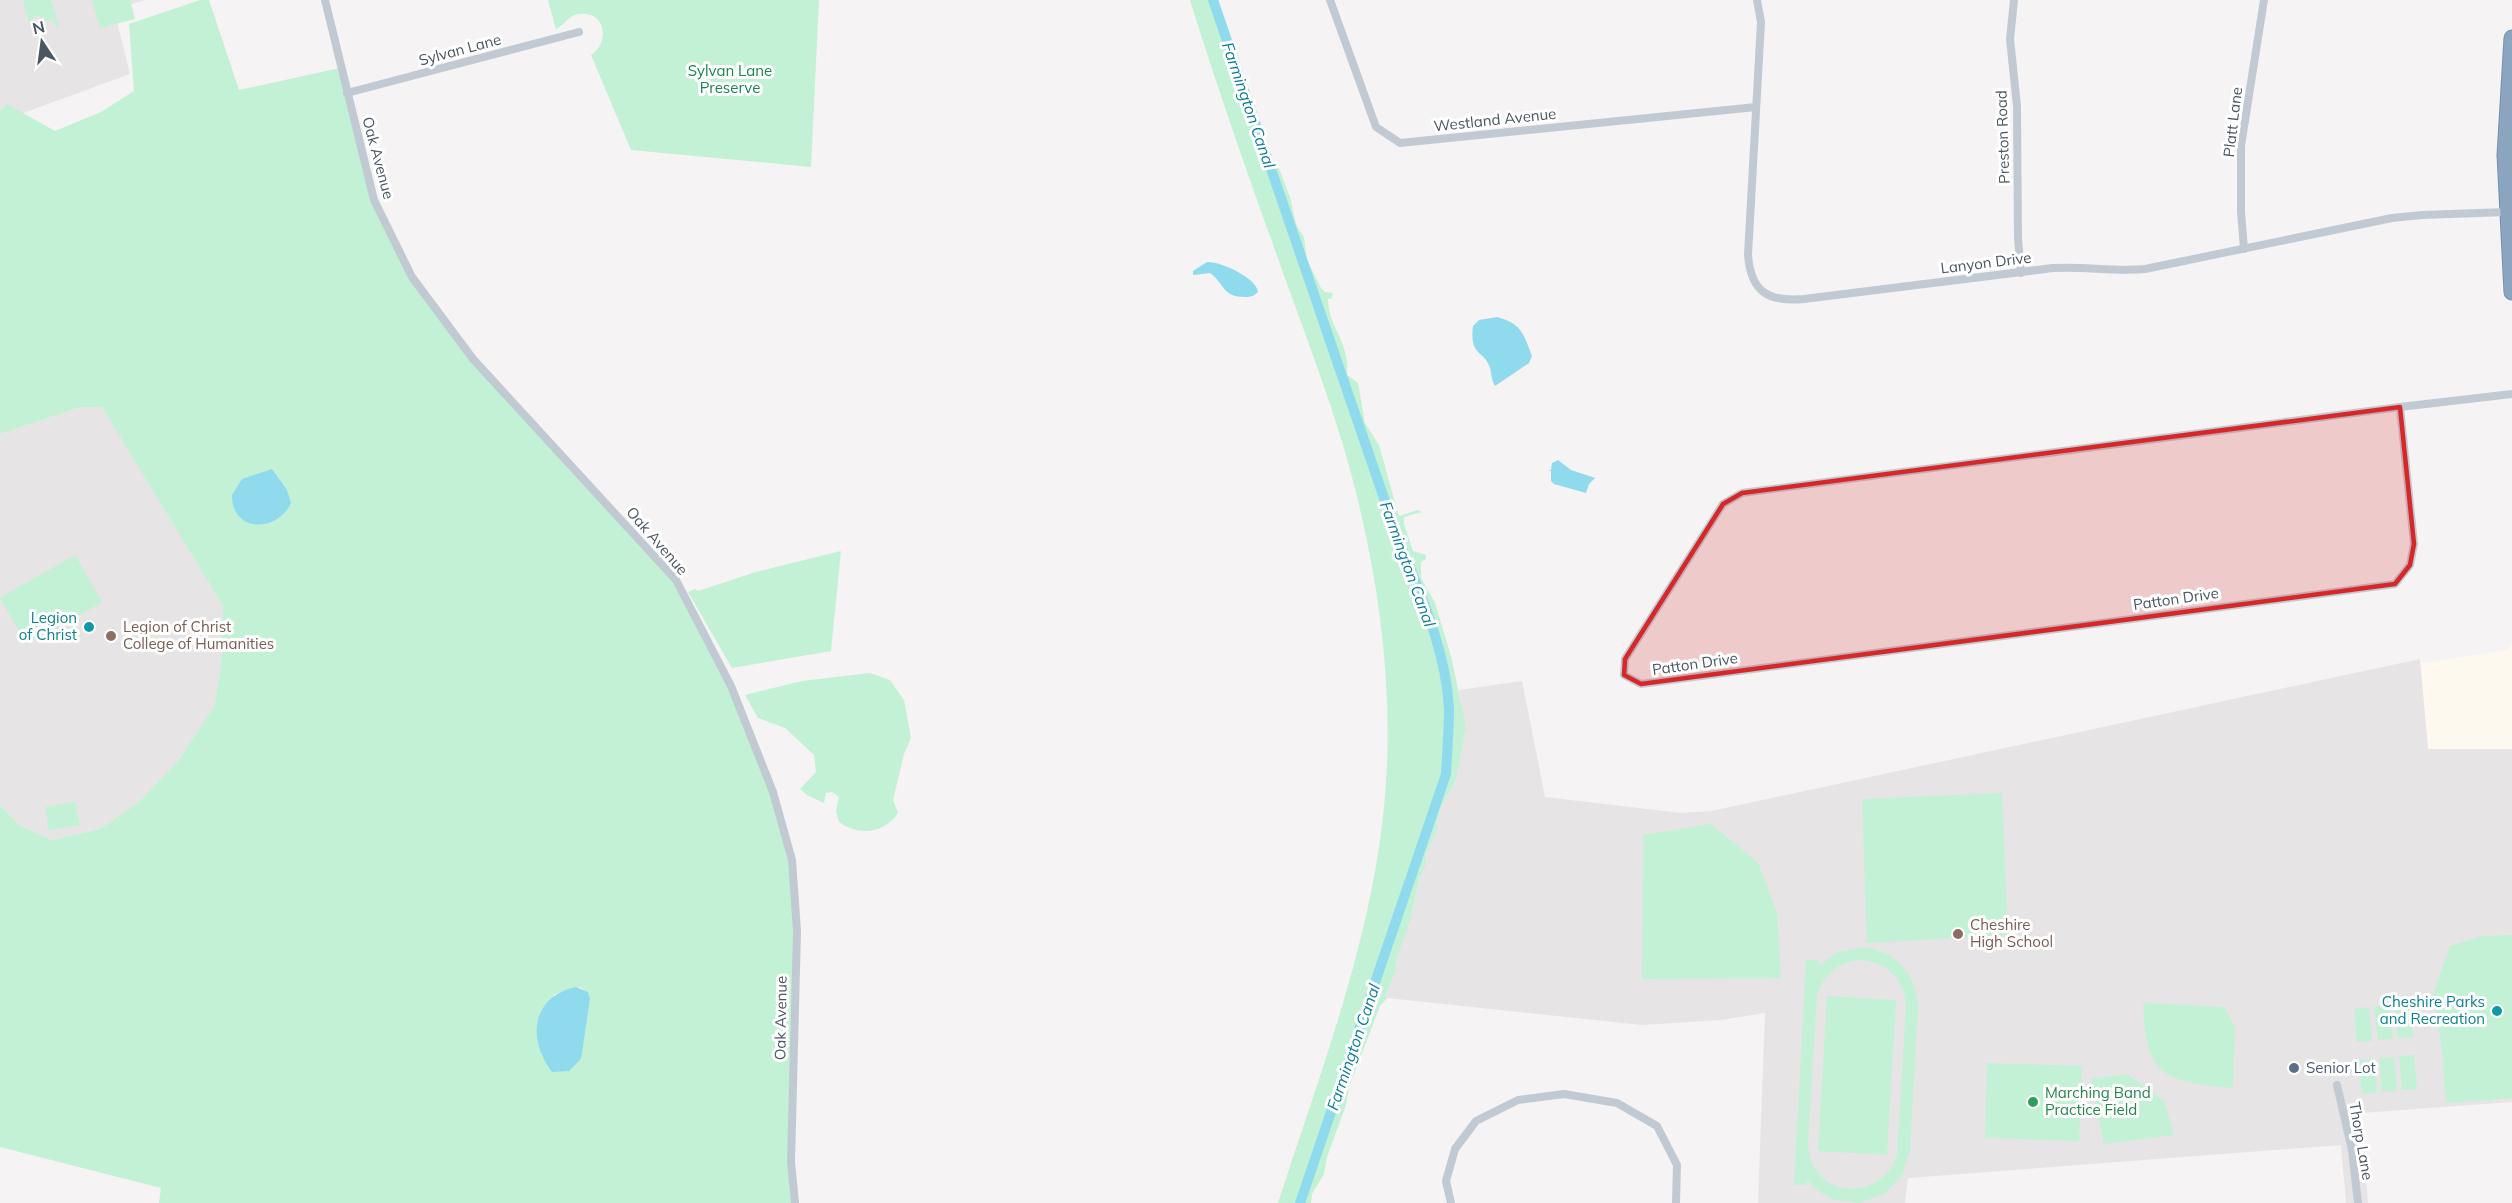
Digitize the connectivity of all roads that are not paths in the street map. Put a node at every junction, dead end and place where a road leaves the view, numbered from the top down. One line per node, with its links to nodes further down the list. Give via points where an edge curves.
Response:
1 (325, 0): 8 (street, Oak Avenue)
2 (1330, 0): 9 (street, Westland Avenue, via 1376,127 1400,143)
3 (1757, 0): 9 (street, Lanyon Drive, via 1761,22)
4 (2014, 0): 12 (street, Preston Road, via 2010,39 2017,106)
5 (2264, 0): 11 (street, Platt Lane, via 2241,146)
6 (579, 32): 8 (street, Sylvan Lane)
7 (2512, 38): 10 (highway, via 2505,123)
8 (347, 93): 17 (street, Oak Avenue, via 374,200 412,277 473,359 676,580 730,686 773,792 792,860 796,932 791,1162)
9 (1756, 107): 12 (street, Lanyon Drive, via 1748,255 1752,276 1765,295 1786,301)
10 (2507, 212): 11 (street, Lanyon Drive, via 2392,218); 13 (highway)
11 (2244, 249): 12 (street, Lanyon Drive, via 2127,271 2067,267)
12 (2021, 273)
13 (2512, 292)
14 (2512, 394): 15 (street, Patton Drive)
15 (2400, 406): 15 (street, Patton Drive, via 1742,493 1723,504 1625,659 1624,675 1641,684 2395,584 2410,565 2414,544)
16 (2337, 1084): 20 (street, Thorp Lane, via 2352,1150)
17 (795, 1203)
18 (1451, 1203): 19 (street, via 1446,1181 1455,1149 1476,1121 1518,1100 1564,1094 1617,1103 1657,1126 1677,1165)
19 (1676, 1203)
20 (2358, 1203)

